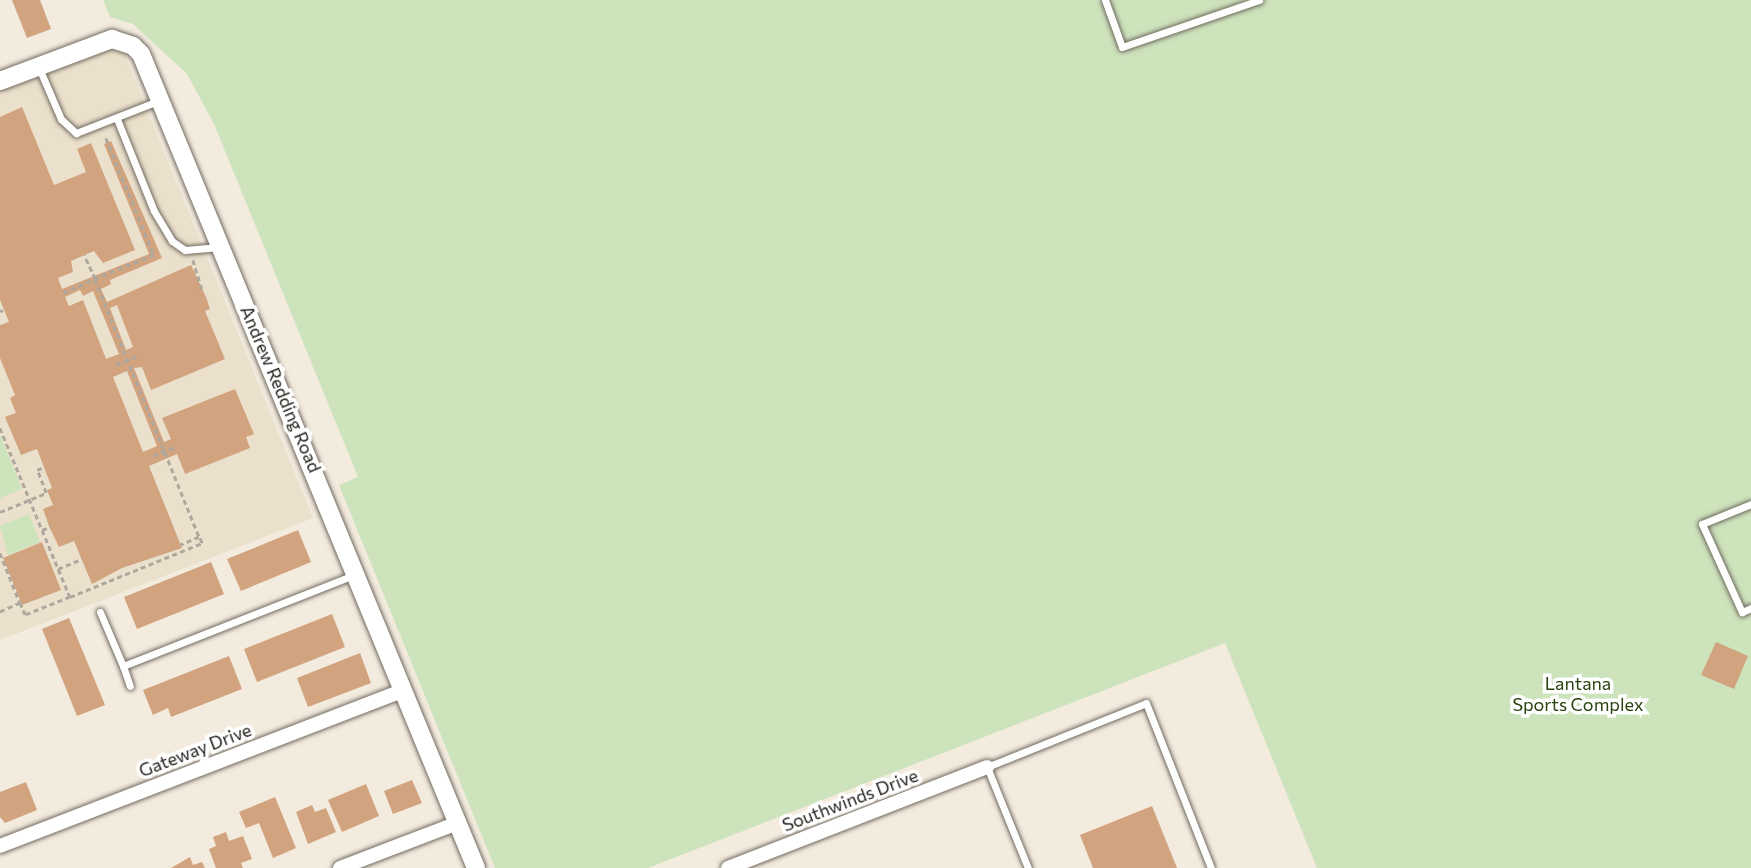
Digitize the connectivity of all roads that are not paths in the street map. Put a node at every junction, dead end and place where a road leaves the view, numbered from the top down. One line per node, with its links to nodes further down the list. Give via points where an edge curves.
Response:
1 (1105, 0): 2 (lane, via 1122,47)
2 (1259, 0)
3 (38, 66): 4 (street, Andrew Redding Road); 5 (street, Andrew Redding Road, via 102,42 124,41 141,54); 6 (lane, via 67,128 85,133)
4 (0, 81)
5 (160, 100): 6 (lane); 7 (street, Andrew Redding Road)
6 (117, 119): 7 (lane, via 162,228 172,241 189,250)
7 (221, 246): 9 (street, Andrew Redding Road)
8 (1751, 504): 10 (lane, via 1702,524 1742,612)
9 (358, 574): 12 (lane); 14 (street, Andrew Redding Road)
10 (1751, 608)
11 (100, 612): 12 (lane)
12 (122, 666): 13 (lane)
13 (130, 686)
14 (404, 690): 16 (street, Andrew Redding Road); 17 (street, Gateway Drive)
15 (986, 767): 20 (street, Southwinds Drive); 21 (lane); 22 (lane, via 1146,704)
16 (458, 822): 18 (street); 19 (street, Andrew Redding Road)
17 (0, 846)
18 (340, 868)
19 (476, 868)
20 (728, 868)
21 (1028, 868)
22 (1211, 868)

